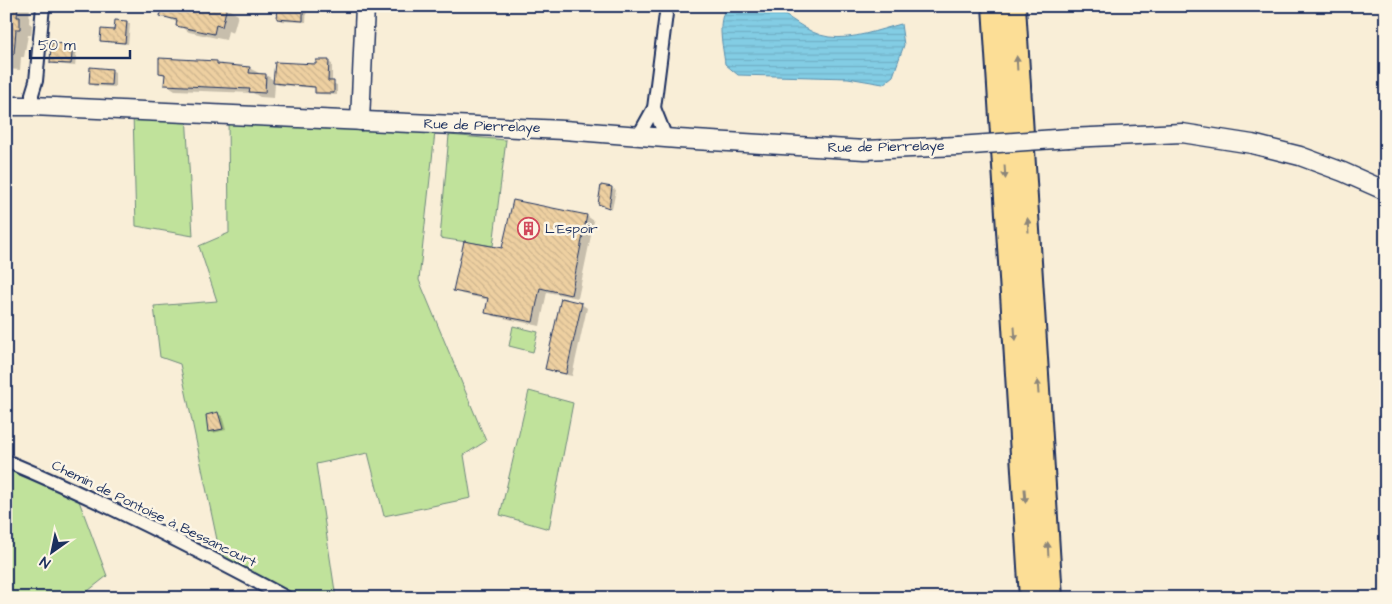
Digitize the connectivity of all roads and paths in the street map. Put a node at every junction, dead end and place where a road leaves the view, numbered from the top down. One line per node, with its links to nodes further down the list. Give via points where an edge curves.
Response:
1 (43, 6): 7 (street)
2 (365, 6): 9 (main road)
3 (667, 6): 8 (street)
4 (994, 6): 15 (highway, one-way to 15)
5 (1014, 6): 16 (highway, one-way to 5)
6 (6, 106): 7 (main road, Rue de Pierrelaye)
7 (32, 106): 9 (main road, Rue de Pierrelaye)
8 (654, 108): 10 (street); 11 (street)
9 (360, 122): 10 (main road, Rue de Pierrelaye)
10 (638, 136): 11 (main road, Rue de Pierrelaye)
11 (666, 138): 12 (main road, Rue de Pierrelaye, bridge, via 864,150 1182,133 1252,144 1300,156)
12 (1386, 191)
13 (6, 461): 14 (street, Chemin de Pontoise à Bessancourt, via 218,560)
14 (287, 598)
15 (1031, 598)
16 (1051, 598)

